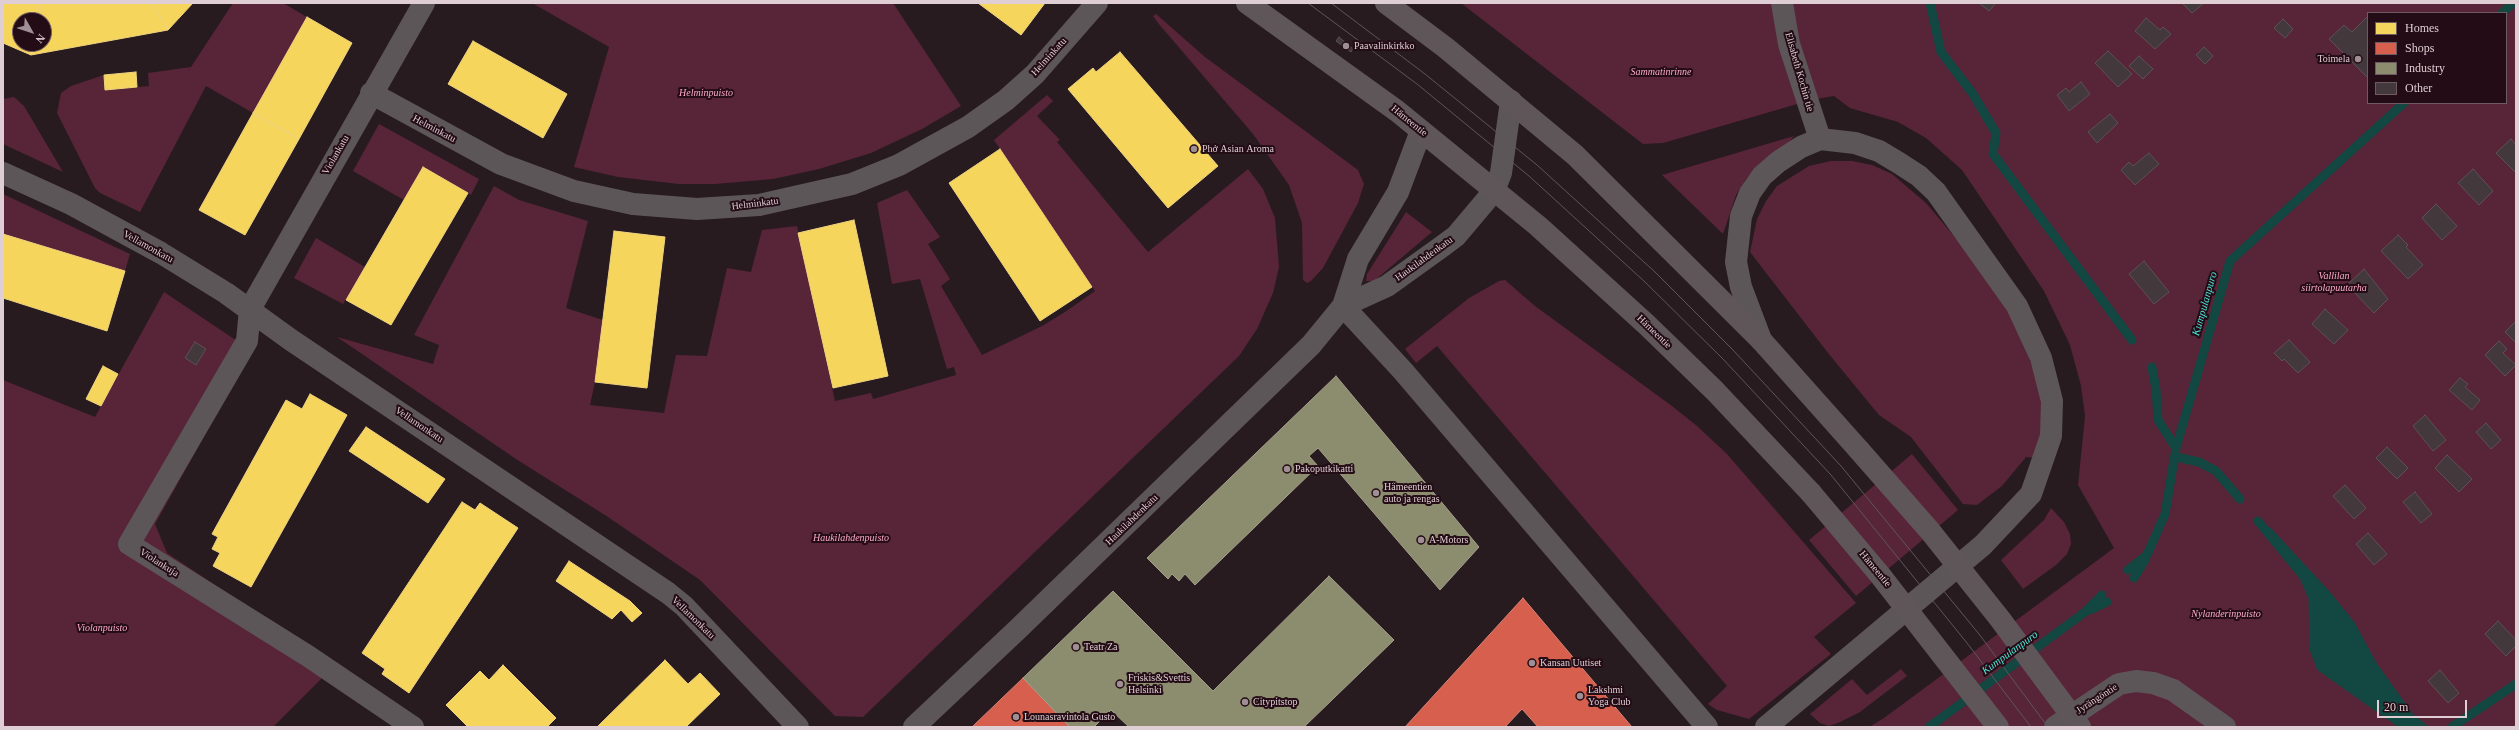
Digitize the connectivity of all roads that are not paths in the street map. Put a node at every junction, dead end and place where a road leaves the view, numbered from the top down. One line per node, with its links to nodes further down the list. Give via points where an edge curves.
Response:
1 (424, 3): 6 (street, Violankatu)
2 (1097, 3): 6 (street, Helminkatu, via 1035,74 1006,100 968,127 899,165 852,184 759,205 697,210 633,204 574,191 501,164)
3 (1247, 3): 8 (main road, Hämeentie)
4 (1386, 3): 7 (main road)
5 (1782, 3): 9 (street, Elisabeth Kochin tie, via 1789,44)
6 (371, 93): 13 (street, Violankatu)
7 (1511, 101): 11 (street, Haukilahdenkatu, via 1501,173); 14 (main road, via 1575,155)
8 (1421, 131): 11 (main road, Hämeentie); 12 (street, Haukilahdenkatu, via 1398,192 1358,259)
9 (1820, 139): 14 (street, via 1801,147 1762,176 1750,193 1741,216 1736,262 1741,287); 19 (street, via 1855,143 1879,151 1919,176 1936,192 2017,306 2041,358 2052,401 2051,436 2031,494 1984,545)
10 (3, 173): 13 (street, Vellamonkatu, via 71,204 161,253)
11 (1494, 190): 12 (street, Haukilahdenkatu, via 1456,236 1444,246 1387,286); 20 (main road, Hämeentie, bridge, via 1647,325 1715,391 1811,493 1880,575)
12 (1342, 306): 17 (street, Haukilahdenkatu, via 1293,363); 18 (street, via 1404,371)
13 (250, 309): 15 (street, Violankuja, via 247,341 129,544 308,656); 16 (street, Vellamonkatu, via 298,345 668,593 684,606)
14 (1761, 340): 22 (main road, bridge, via 1930,531 1996,613)
15 (413, 727)
16 (798, 727)
17 (914, 727)
18 (1707, 727)
19 (1766, 727)
20 (1998, 727)
21 (2055, 727): 23 (street, Jyrängöntie, via 2119,684 2136,682 2152,683 2173,690)
22 (2080, 727)
23 (2225, 727)

